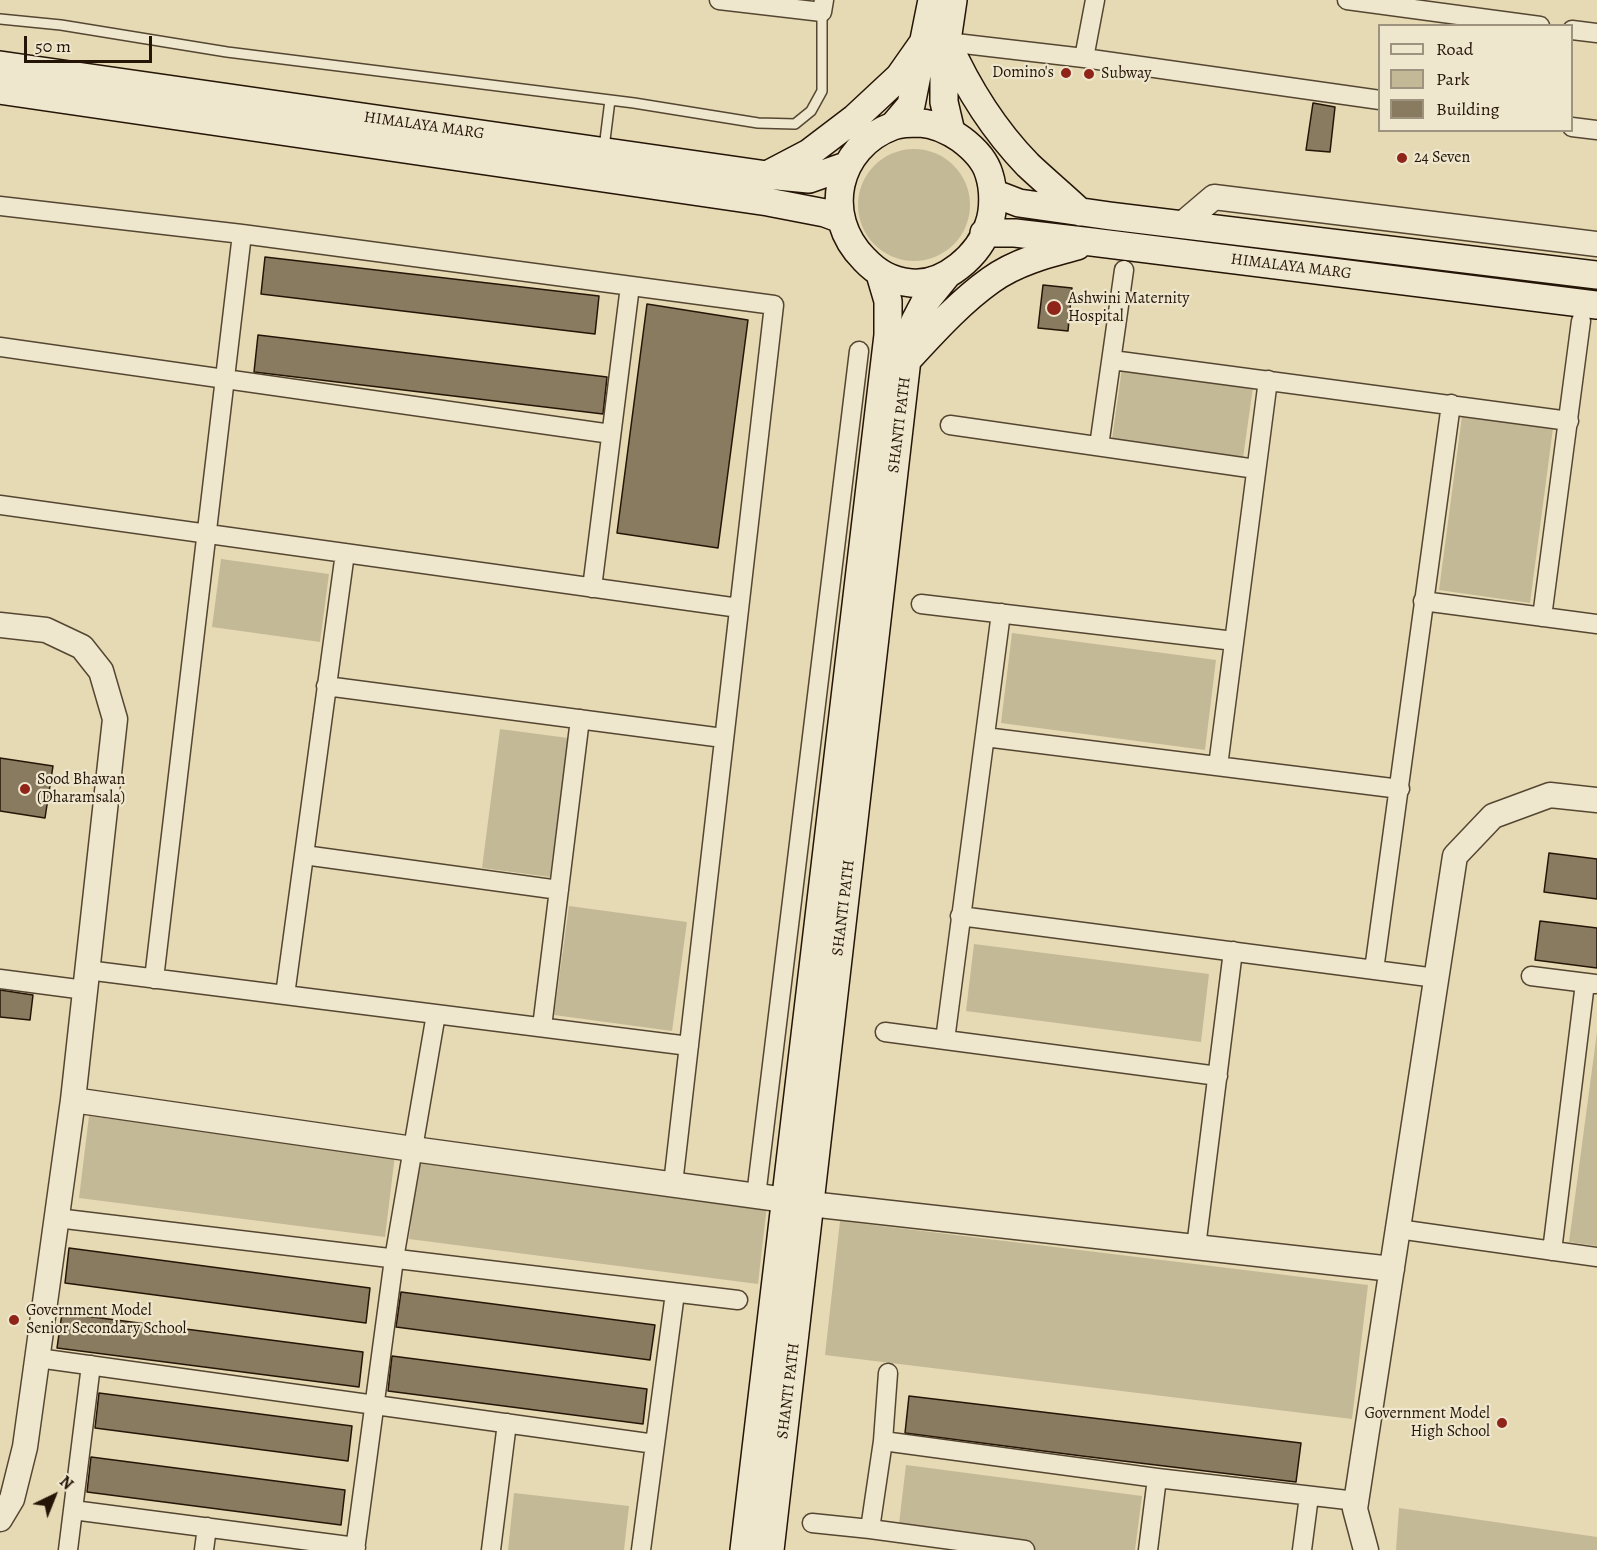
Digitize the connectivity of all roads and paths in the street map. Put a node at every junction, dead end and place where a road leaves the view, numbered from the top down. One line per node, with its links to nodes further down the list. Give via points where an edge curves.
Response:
1 (719, 0): 6 (street)
2 (932, 0): 11 (main road)
3 (953, 0): 11 (main road)
4 (1095, 0): 12 (street)
5 (1347, 0): 8 (street)
6 (823, 6): 15 (lane, via 822,91 811,111 795,124 758,123)
7 (0, 19): 15 (lane)
8 (1525, 24)
9 (1573, 30): 10 (street)
10 (1597, 33)
11 (936, 40): 12 (street); 17 (main road, via 911,105); 20 (main road, via 944,61 944,102); 23 (main road, via 855,118 809,153); 26 (main road, via 1028,165)
12 (1084, 58): 16 (street)
13 (0, 65): 21 (main road, HIMALAYA MARG)
14 (0, 90): 27 (main road, HIMALAYA MARG, via 768,202)
15 (610, 100): 21 (lane)
16 (1378, 100)
17 (894, 125): 20 (main road, via 932,124); 22 (main road, via 869,138)
18 (1573, 127): 19 (street)
19 (1597, 130)
20 (951, 132): 24 (main road, via 969,145 984,164)
21 (604, 152): 23 (main road, HIMALAYA MARG)
22 (846, 166): 23 (main road, HIMALAYA MARG, via 809,179); 27 (main road, via 839,186)
23 (767, 175)
24 (993, 193): 26 (main road, HIMALAYA MARG, via 1019,203); 29 (main road, via 990,224)
25 (0, 206): 30 (street)
26 (1080, 212): 28 (main road, HIMALAYA MARG)
27 (841, 219): 34 (main road, via 844,233 856,252)
28 (1181, 225): 32 (street, via 1214,193); 36 (main road, HIMALAYA MARG)
29 (984, 233): 31 (main road, HIMALAYA MARG); 35 (main road, via 965,262)
30 (243, 234): 37 (street); 43 (street)
31 (1092, 242): 38 (main road, HIMALAYA MARG); 41 (main road, via 1046,254 992,279 946,318)
32 (1597, 244)
33 (1124, 270): 42 (street)
34 (880, 274): 35 (main road, via 912,283 927,283); 92 (main road, via 888,301 888,335)
35 (946, 276): 41 (main road, SHANTI PATH, via 915,321)
36 (1597, 276)
37 (630, 286): 48 (street); 57 (street, via 774,305)
38 (1589, 313): 46 (street)
39 (0, 347): 43 (street)
40 (859, 351): 91 (street)
41 (907, 359): 92 (main road, SHANTI PATH)
42 (1112, 360): 44 (street); 49 (street)
43 (225, 379): 48 (street); 52 (street)
44 (1268, 380): 45 (street); 50 (street)
45 (1451, 404): 46 (street); 55 (street)
46 (1569, 421): 59 (street)
47 (950, 425): 49 (street)
48 (611, 434): 54 (street)
49 (1099, 446): 50 (street)
50 (1256, 469): 62 (street)
51 (0, 505): 52 (street)
52 (207, 534): 53 (street); 78 (street)
53 (345, 553): 54 (street); 63 (street)
54 (592, 588): 57 (street)
55 (1423, 601): 59 (street); 68 (street)
56 (921, 603): 58 (street)
57 (739, 608): 66 (street)
58 (1001, 613): 62 (street); 65 (street)
59 (1542, 617): 60 (street)
60 (1597, 624)
61 (0, 625): 79 (street, via 46,630 82,647 101,671 115,719)
62 (1234, 641): 67 (street)
63 (326, 686): 64 (street); 70 (street)
64 (580, 719): 66 (street); 71 (street)
65 (985, 737): 67 (street); 72 (street)
66 (723, 738): 86 (street)
67 (1218, 766): 68 (street)
68 (1400, 789): 74 (street)
69 (1597, 800): 76 (street, via 1550,795 1493,816 1455,856)
70 (304, 855): 71 (street); 81 (street)
71 (559, 890): 83 (street)
72 (960, 916): 73 (street); 85 (street)
73 (1233, 951): 74 (street); 87 (street)
74 (1374, 970): 76 (street)
75 (1531, 976): 80 (street)
76 (1436, 978): 94 (street)
77 (0, 979): 79 (street)
78 (154, 979): 79 (street); 81 (street)
79 (86, 980): 88 (street)
80 (1591, 983): 96 (street)
81 (285, 995): 82 (street)
82 (436, 1014): 83 (street); 89 (street)
83 (542, 1027): 86 (street)
84 (885, 1032): 85 (street)
85 (945, 1040): 87 (street)
86 (689, 1046): 90 (street)
87 (1218, 1076): 95 (street)
88 (73, 1100): 89 (street); 93 (street)
89 (412, 1149): 90 (street); 98 (street)
90 (672, 1184): 91 (street)
91 (756, 1196): 92 (street)
92 (798, 1202): 95 (street); 122 (main road, SHANTI PATH); 123 (main road, SHANTI PATH)
93 (57, 1218): 98 (street); 102 (street)
94 (1398, 1229): 96 (street); 99 (street)
95 (1196, 1247): 99 (street)
96 (1552, 1251): 97 (street)
97 (1597, 1257)
98 (394, 1259): 100 (street); 105 (street)
99 (1392, 1269): 111 (street)
100 (675, 1293): 101 (street); 108 (street)
101 (738, 1300)
102 (38, 1358): 103 (street); 113 (street, via 25,1447 12,1499)
103 (91, 1365): 105 (street); 112 (street)
104 (888, 1374): 107 (street)
105 (375, 1405): 106 (street); 117 (street)
106 (507, 1423): 108 (street); 120 (street)
107 (883, 1441): 109 (street); 116 (street)
108 (655, 1444): 121 (street)
109 (1157, 1479): 110 (street); 125 (street)
110 (1309, 1496): 111 (street); 126 (street)
111 (1356, 1501): 127 (street)
112 (73, 1510): 115 (street); 118 (street)
113 (0, 1519)
114 (813, 1523): 116 (street)
115 (207, 1527): 117 (street); 119 (street)
116 (870, 1529): 124 (street)
117 (356, 1548)
118 (68, 1550)
119 (204, 1550)
120 (491, 1550)
121 (641, 1550)
122 (744, 1550)
123 (770, 1550)
124 (1025, 1550)
125 (1148, 1550)
126 (1302, 1550)
127 (1366, 1550)

